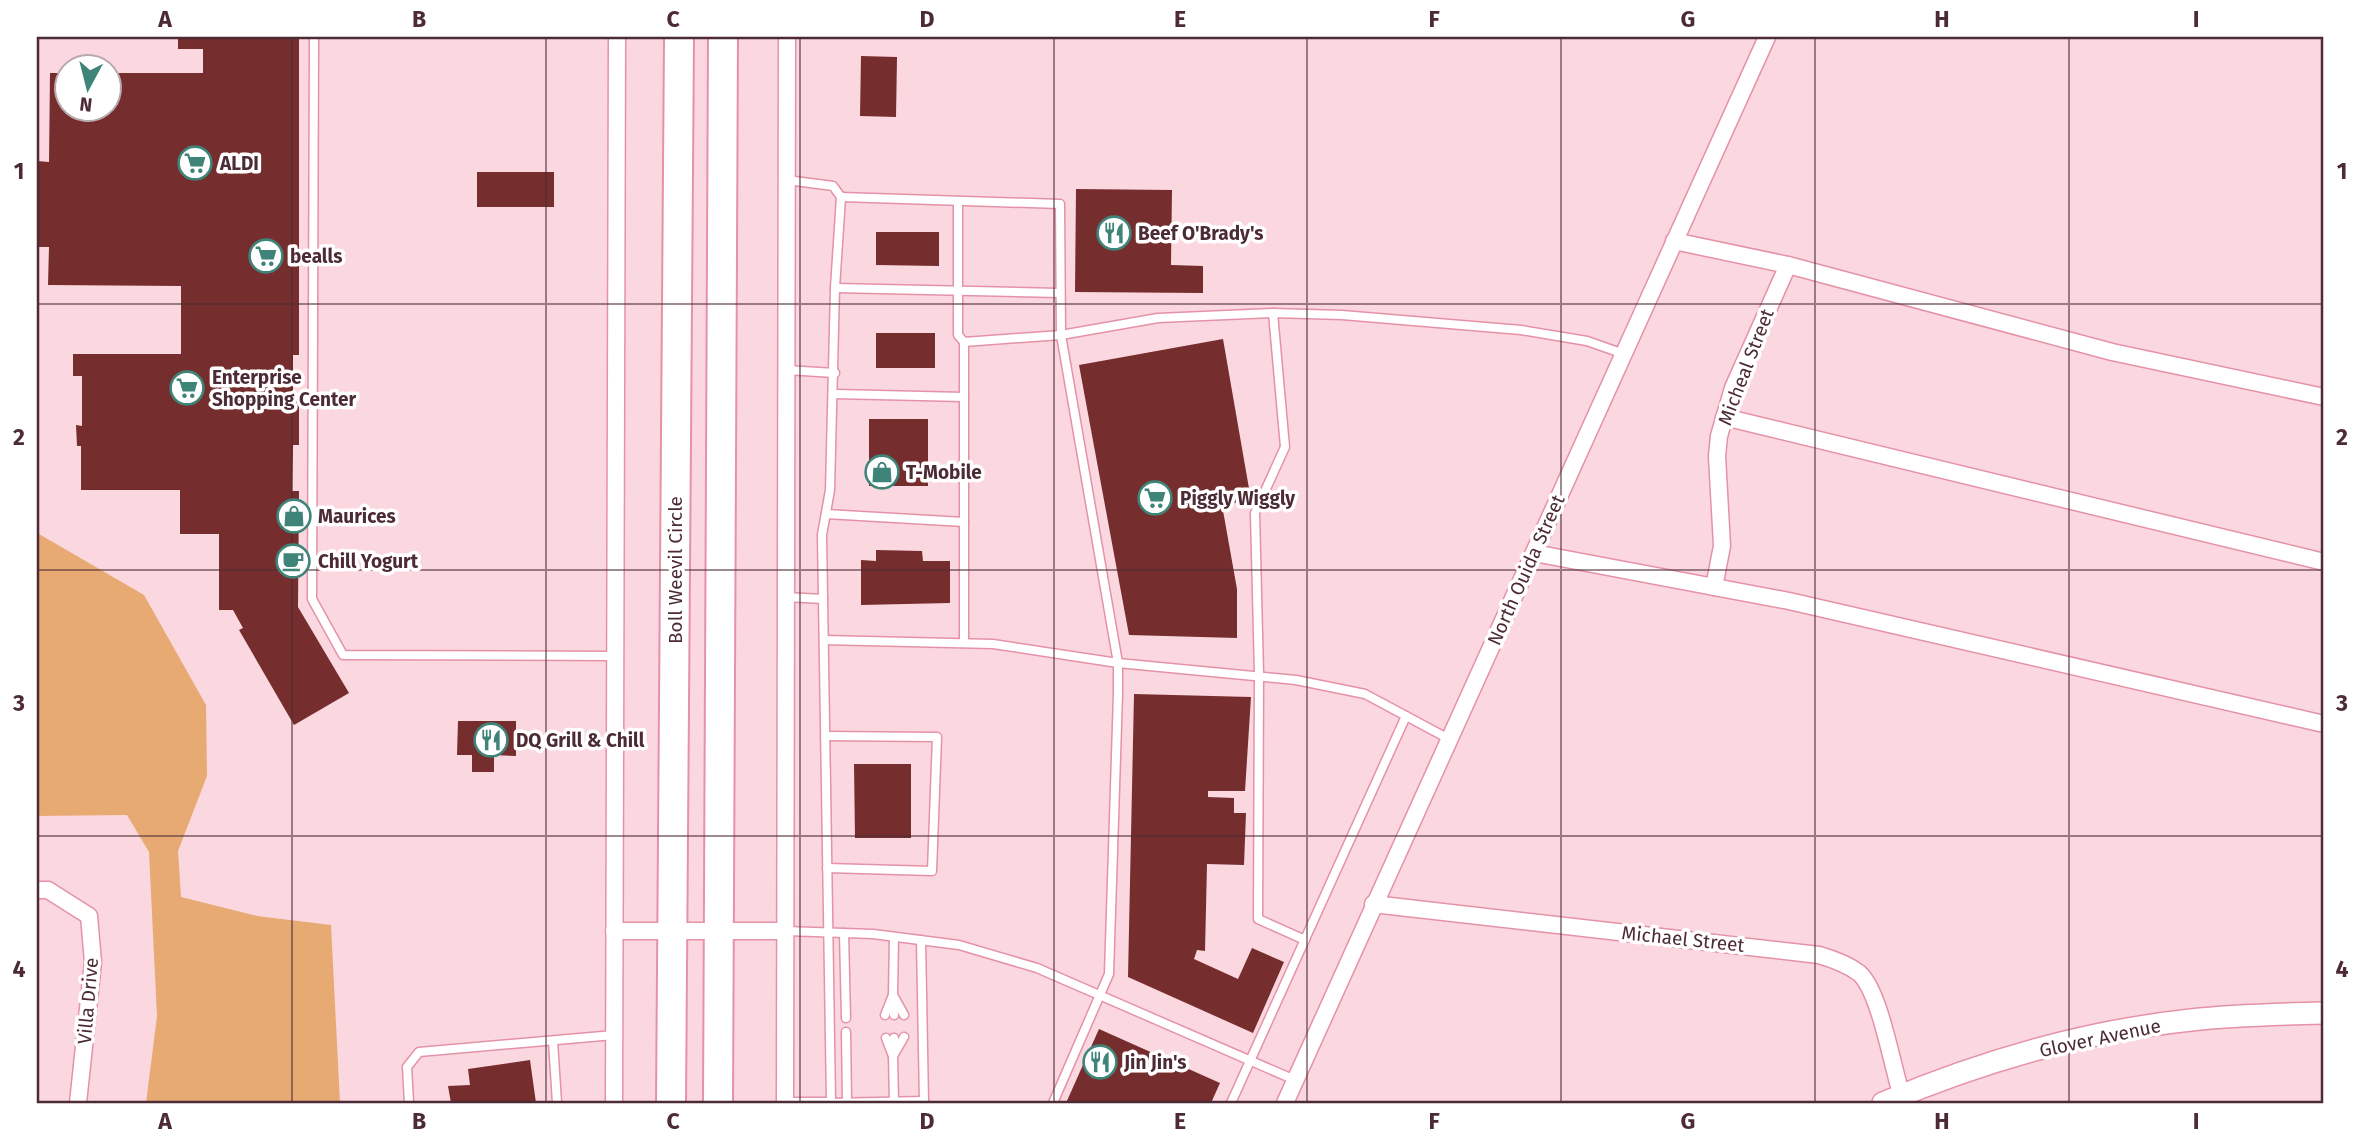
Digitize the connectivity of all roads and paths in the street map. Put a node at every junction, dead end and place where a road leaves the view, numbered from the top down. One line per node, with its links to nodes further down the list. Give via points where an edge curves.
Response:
1 (314, 37): 34 (lane, via 312,599 343,655)
2 (617, 37): 34 (street)
3 (679, 37): 44 (highway, Boll Weevil Circle)
4 (723, 37): 45 (highway)
5 (788, 37): 7 (street)
6 (1767, 37): 10 (street, North Ouida Street)
7 (787, 180): 8 (lane, via 833,186); 19 (street)
8 (841, 197): 9 (lane); 12 (lane)
9 (958, 201): 13 (lane); 14 (lane, via 1060,204)
10 (1674, 242): 11 (street); 18 (street, North Ouida Street)
11 (1788, 265): 23 (street, via 2112,352); 24 (street, Micheal Street, via 1747,353)
12 (835, 288): 13 (lane); 20 (lane)
13 (956, 291): 14 (lane); 17 (lane, via 958,335)
14 (1059, 293): 16 (lane)
15 (1273, 313): 16 (lane, via 1158,318); 18 (lane, via 1521,330 1587,341); 36 (lane, via 1284,447 1255,513)
16 (1061, 335): 17 (lane); 35 (lane)
17 (964, 342): 22 (lane)
18 (1624, 354): 27 (street, North Ouida Street)
19 (785, 370): 20 (lane); 30 (street)
20 (835, 373): 21 (lane)
21 (835, 394): 22 (lane); 25 (lane)
22 (964, 397): 26 (lane)
23 (2324, 397)
24 (1724, 417): 28 (street); 29 (street, Micheal Street, via 1717,456 1722,546)
25 (826, 514): 26 (lane); 31 (lane)
26 (964, 522): 33 (lane)
27 (1534, 553): 29 (street); 40 (street, North Ouida Street)
28 (2324, 562)
29 (1714, 587): 38 (street)
30 (785, 597): 31 (lane); 47 (street)
31 (823, 599): 32 (lane)
32 (824, 640): 33 (lane); 39 (lane)
33 (964, 642): 35 (lane)
34 (616, 656): 46 (street)
35 (1118, 663): 36 (lane); 54 (lane, via 1109,974)
36 (1259, 674): 37 (lane, via 1365,694); 52 (lane, via 1258,919)
37 (1406, 716): 40 (lane); 52 (lane)
38 (2324, 724)
39 (825, 736): 41 (lane); 41 (lane, via 937,737 932,871)
40 (1449, 739): 43 (street, North Ouida Street)
41 (827, 868): 48 (lane)
42 (37, 890): 70 (street, Villa Drive, via 48,890 89,916 93,962)
43 (1373, 904): 64 (street, North Ouida Street); 65 (street, Michael Street, via 1819,955 1841,962 1861,975 1874,994)
44 (674, 930): 45 (street); 46 (street); 74 (highway, Boll Weevil Circle)
45 (719, 930): 47 (street); 75 (highway)
46 (614, 931): 60 (street)
47 (785, 931): 48 (lane); 66 (street)
48 (827, 933): 49 (lane); 76 (lane)
49 (844, 933): 50 (lane); 58 (lane)
50 (894, 937): 51 (lane); 53 (lane)
51 (921, 940): 54 (lane, via 959,945 1037,968); 69 (lane)
52 (1305, 940): 63 (lane)
53 (893, 995): 56 (lane); 57 (lane)
54 (1101, 995): 63 (lane); 77 (lane)
55 (2324, 1013): 65 (main road, Glover Avenue, via 2190,1020 2075,1040 1989,1065)
56 (890, 1015)
57 (904, 1015)
58 (846, 1018)
59 (846, 1032): 67 (lane)
60 (614, 1035): 61 (lane); 73 (street)
61 (553, 1041): 71 (lane, via 419,1052 407,1067); 72 (lane)
62 (893, 1056): 62 (lane, via 895,1038); 68 (lane)
63 (1251, 1060): 64 (lane); 78 (lane)
64 (1295, 1080): 79 (street, North Ouida Street)
65 (1896, 1101)
66 (785, 1102): 76 (lane)
67 (848, 1102): 68 (lane); 76 (lane)
68 (894, 1102): 69 (lane)
69 (924, 1102)
70 (78, 1103)
71 (409, 1103)
72 (557, 1103)
73 (614, 1103)
74 (671, 1103)
75 (718, 1103)
76 (831, 1103)
77 (1053, 1103)
78 (1231, 1103)
79 (1285, 1103)

